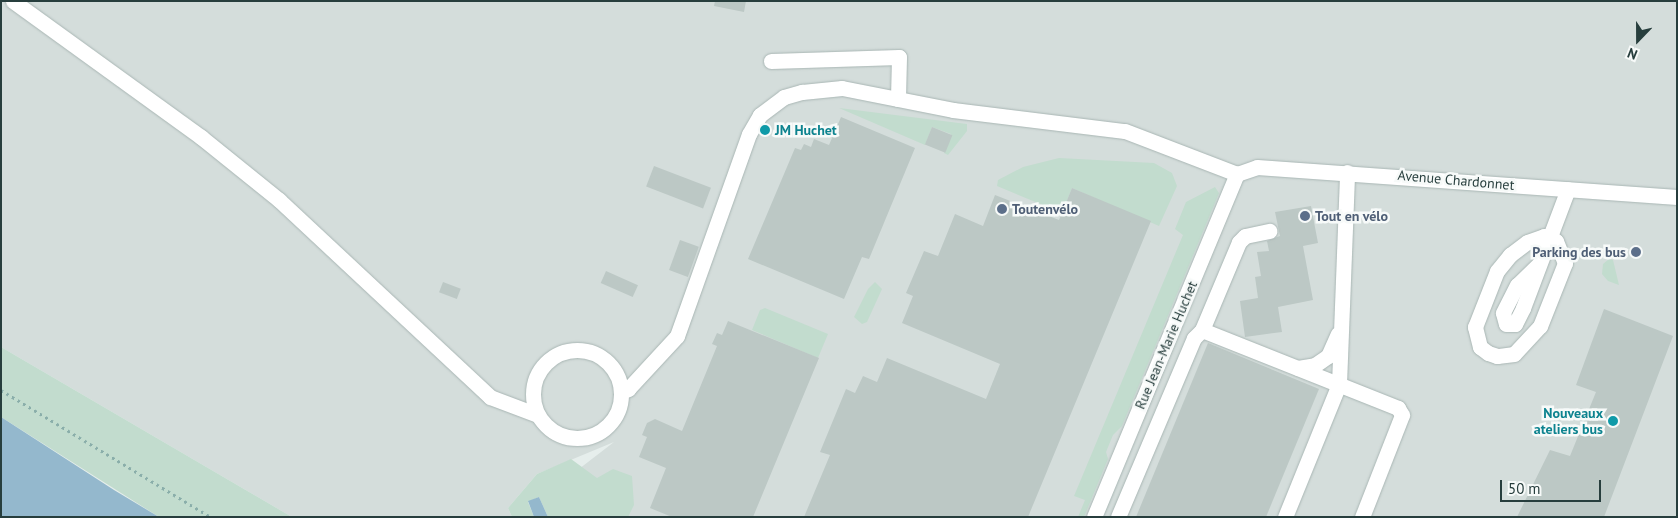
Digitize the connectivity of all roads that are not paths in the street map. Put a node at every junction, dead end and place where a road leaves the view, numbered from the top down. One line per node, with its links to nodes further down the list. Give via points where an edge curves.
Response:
1 (13, 1): 16 (street, via 201,137 278,200 490,398)
2 (771, 61): 3 (street, via 899,57)
3 (898, 99): 5 (street, via 990,116 1125,130); 15 (street, via 849,89 825,88 784,98 760,115 748,134 678,336 628,389)
4 (1348, 172): 5 (street, Avenue Chardonnet, via 1257,167); 6 (street, Avenue Chardonnet); 11 (street)
5 (1237, 174): 17 (street, Rue Jean-Marie Huchet)
6 (1568, 189): 7 (street, Avenue Chardonnet); 9 (street)
7 (1677, 197)
8 (1268, 231): 12 (street, via 1245,236 1239,242)
9 (1550, 238): 9 (street, via 1544,236 1527,242 1497,271 1475,327 1480,347 1488,353 1497,356 1514,354 1540,326 1566,263 1556,241); 10 (street)
10 (1539, 264)
11 (1342, 320): 13 (street, via 1328,356 1316,365); 14 (street)
12 (1202, 330): 13 (street); 18 (street, via 1194,338)
13 (1298, 368): 14 (street)
14 (1340, 384): 19 (street); 20 (street, via 1398,408 1402,414)
15 (621, 392): 16 (street, via 619,408 612,421 584,438 557,433); 16 (street, via 611,366 598,355 569,351 554,356 535,380)
16 (538, 415)
17 (1094, 517)
18 (1118, 517)
19 (1284, 517)
20 (1362, 517)

